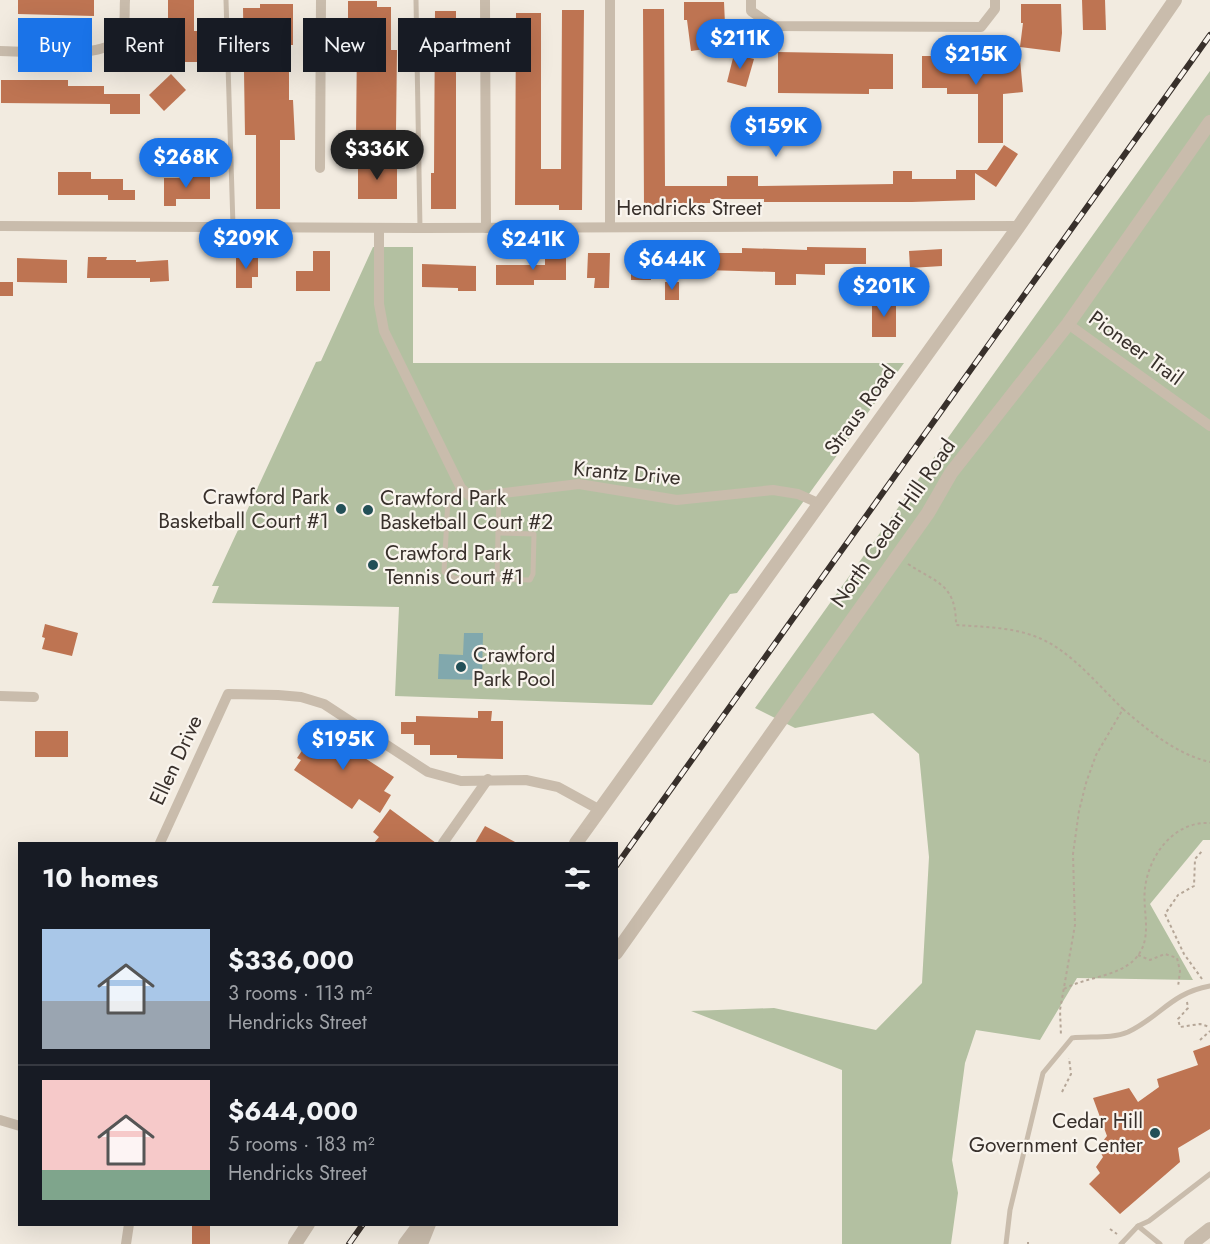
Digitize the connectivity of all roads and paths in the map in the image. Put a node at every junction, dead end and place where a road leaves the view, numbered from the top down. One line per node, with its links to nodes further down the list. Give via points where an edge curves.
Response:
1 (125, 0): 10 (street, via 124,28 109,47 91,52)
2 (226, 0): 15 (lane)
3 (321, 0): 12 (street)
4 (416, 0): 18 (lane)
5 (485, 0): 19 (street)
6 (610, 0): 16 (street)
7 (751, 0): 8 (street, via 751,10 773,26 981,27 995,9)
8 (995, 0)
9 (1175, 0): 14 (street, Straus Road)
10 (0, 51)
11 (1210, 122): 20 (street, North Cedar Hill Road)
12 (320, 168)
13 (0, 226): 15 (street, Hendricks Street)
14 (1019, 226): 16 (street, Hendricks Street); 24 (street, Straus Road)
15 (233, 227): 17 (street, Hendricks Street)
16 (610, 227): 19 (street, Hendricks Street)
17 (379, 228): 18 (street, Hendricks Street); 22 (street, via 378,304 384,331)
18 (420, 228): 19 (street, Hendricks Street)
19 (486, 228)
20 (1068, 324): 21 (street, Pioneer Trail); 39 (street, North Cedar Hill Road, via 951,473 927,513)
21 (1210, 426)
22 (461, 488): 23 (street, Krantz Drive, via 471,497); 27 (lane, via 448,499 444,572 454,578)
23 (499, 495): 24 (street, Krantz Drive, via 579,484 677,500 773,490 798,494); 25 (lane)
24 (818, 503): 33 (street, Straus Road)
25 (498, 533): 27 (lane); 27 (lane, via 534,534 530,580)
26 (905, 563): 30 (path, via 939,582 953,596 956,625 1039,638 1059,650)
27 (497, 579)
28 (0, 696): 29 (street)
29 (34, 697)
30 (1123, 709): 31 (path, via 1156,737); 41 (path, via 1096,755 1079,811 1073,854 1075,926)
31 (1210, 762)
32 (488, 779): 33 (street, via 526,780 558,787); 35 (street, Ellen Drive, via 460,781 428,772 324,704 301,697 228,694); 36 (street)
33 (600, 810): 37 (street, Straus Road)
34 (1210, 823): 41 (path, via 1176,832 1156,854 1145,888 1146,934 1134,960)
35 (160, 842)
36 (444, 842)
37 (577, 842)
38 (1203, 850): 40 (path, via 1195,859 1194,885 1178,895 1165,915 1184,954)
39 (618, 950)
40 (1209, 986): 62 (lane, via 1173,999 1128,1032 1072,1038 1061,1049 1043,1073 1010,1210)
41 (1064, 989): 43 (path)
42 (1210, 1031): 44 (path)
43 (1061, 1039)
44 (1200, 1040)
45 (1066, 1052): 46 (path, via 1071,1074)
46 (1062, 1092)
47 (0, 1120): 48 (street)
48 (18, 1125)
49 (1210, 1174): 54 (lane)
50 (129, 1226): 58 (street)
51 (308, 1226): 59 (street)
52 (418, 1226): 60 (street)
53 (428, 1226): 61 (street)
54 (1138, 1226): 63 (lane); 64 (lane)
55 (1110, 1228): 57 (path)
56 (1210, 1229): 65 (street)
57 (1118, 1235)
58 (126, 1244)
59 (295, 1244)
60 (405, 1244)
61 (421, 1244)
62 (1006, 1244)
63 (1121, 1244)
64 (1160, 1244)
65 (1191, 1244)

